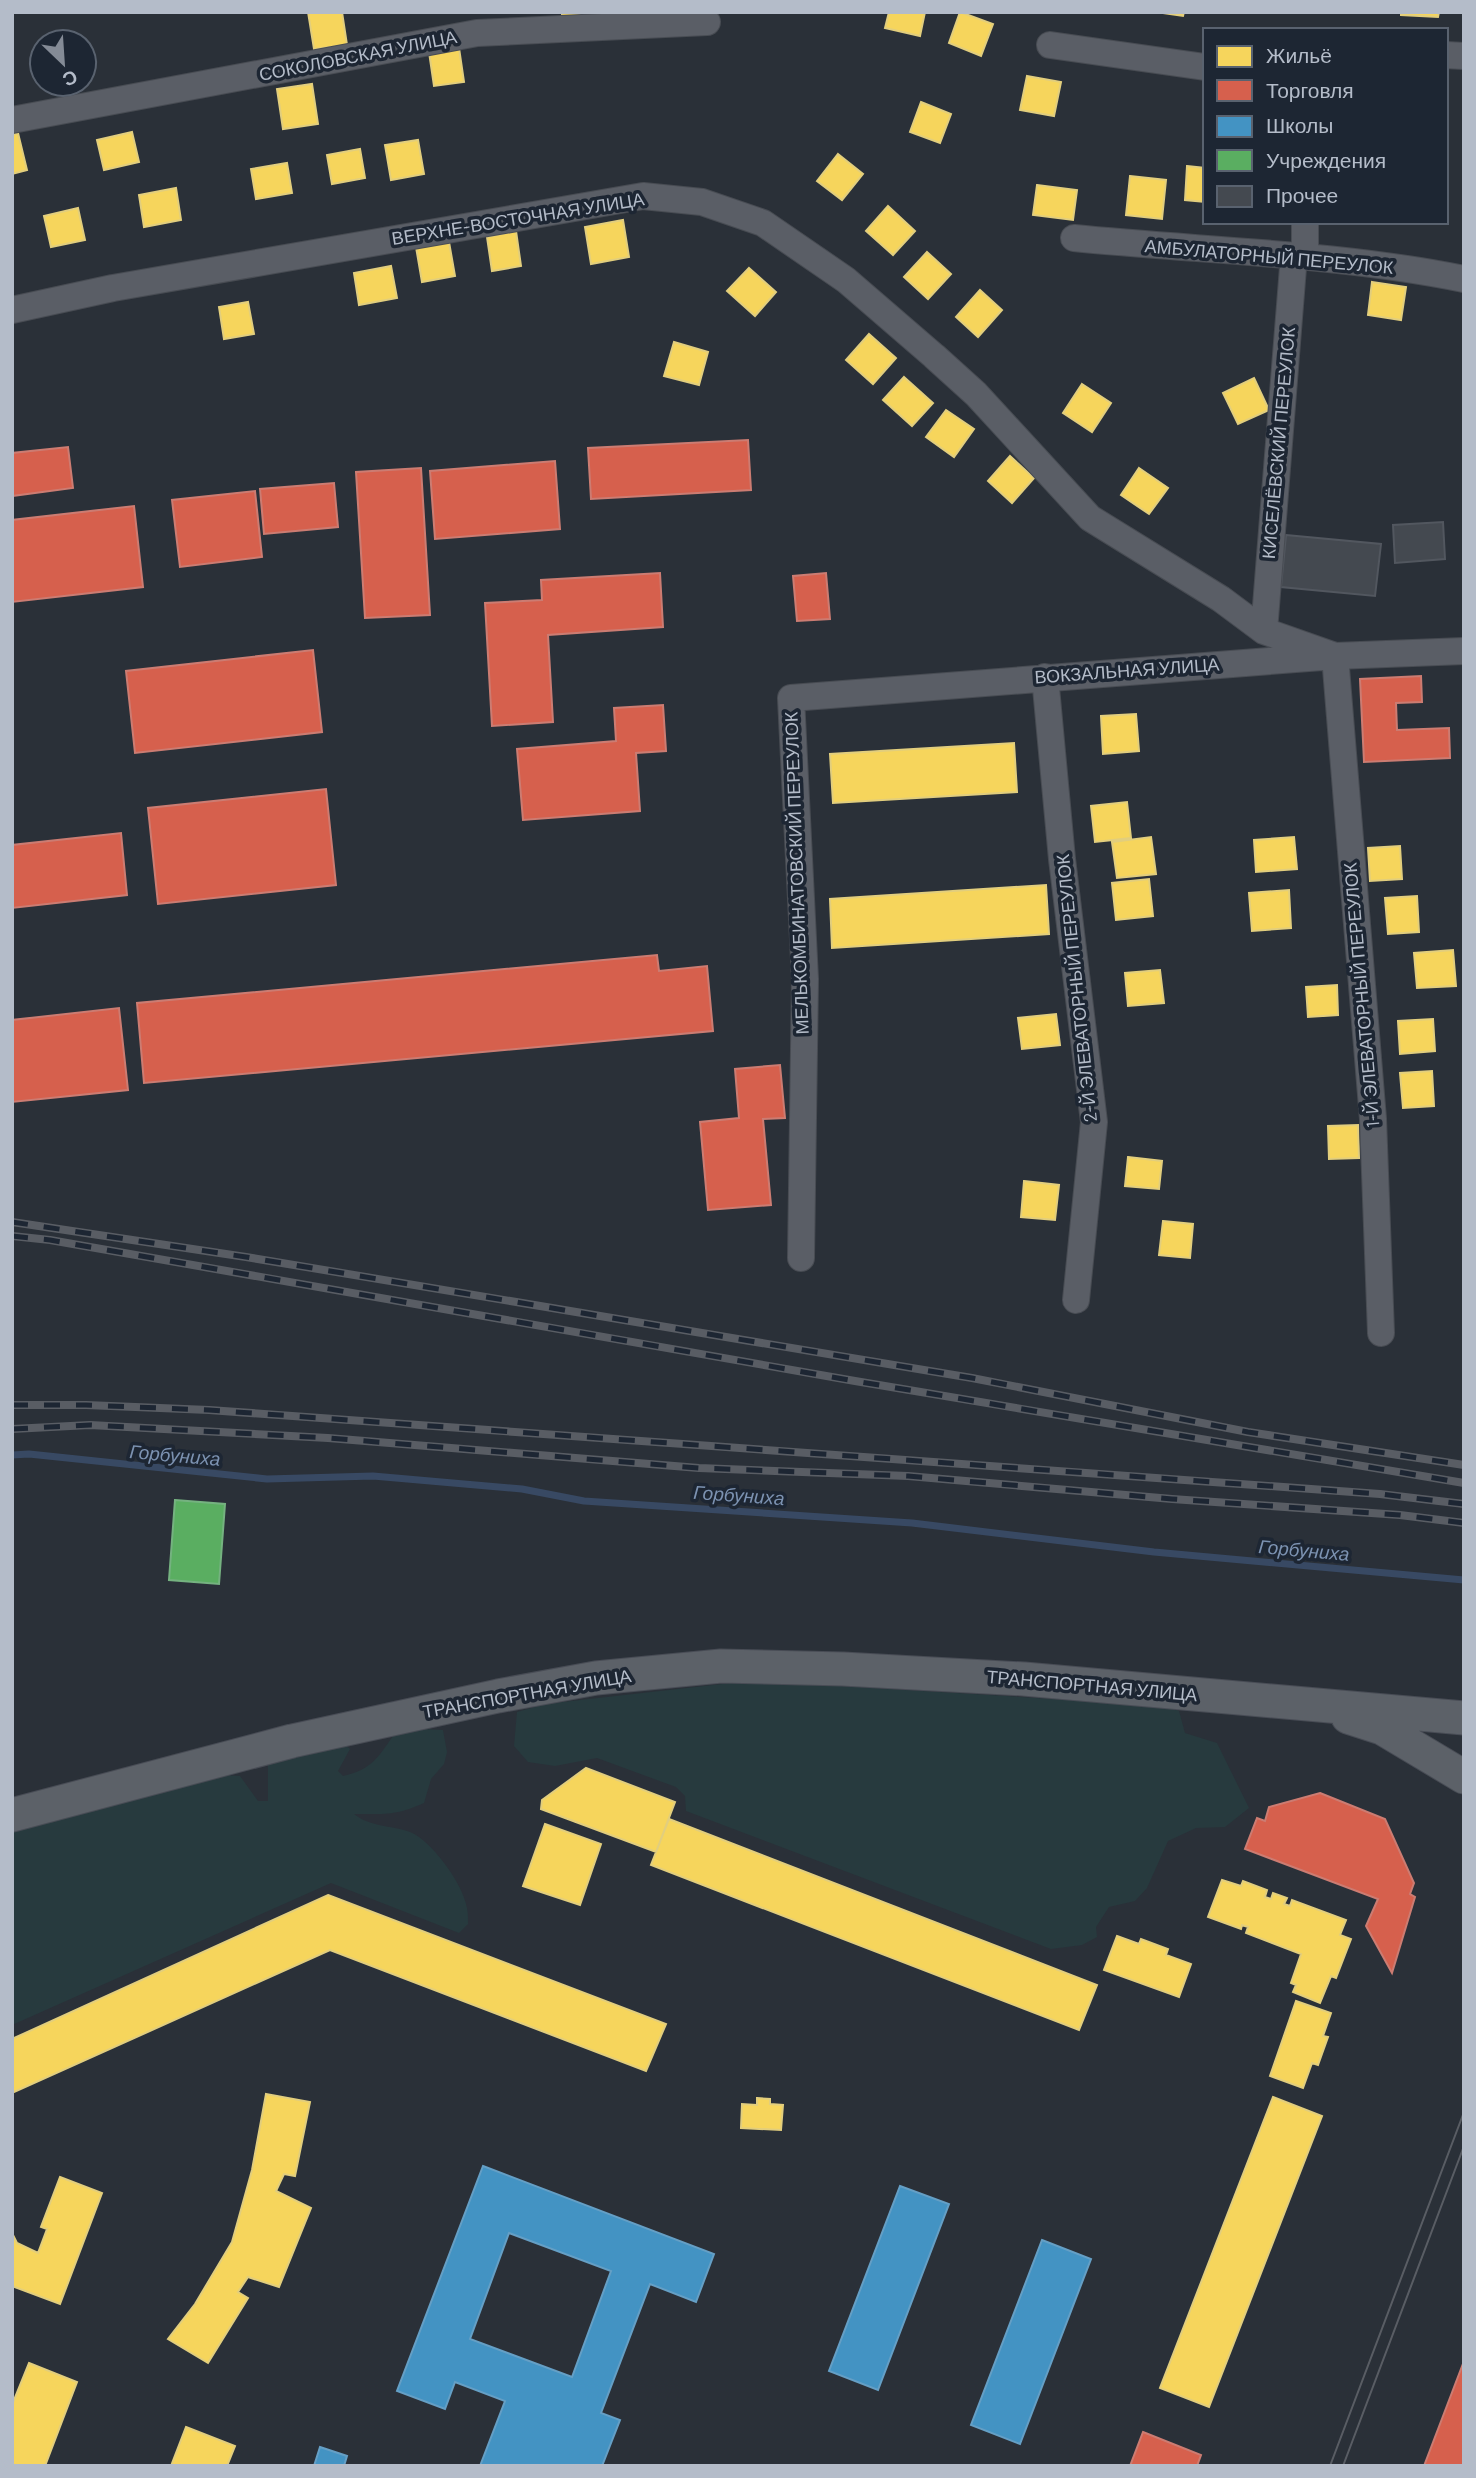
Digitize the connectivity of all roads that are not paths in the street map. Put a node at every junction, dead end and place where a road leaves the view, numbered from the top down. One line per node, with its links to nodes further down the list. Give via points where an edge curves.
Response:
1 (707, 22): 4 (street, СОКОЛОВСКАЯ УЛИЦА, via 477,33)
2 (1051, 45): 3 (street)
3 (1203, 67)
4 (12, 120)
5 (1305, 224): 7 (street, КИСЕЛЁВСКИЙ ПЕРЕУЛОК)
6 (1074, 238): 7 (street, АМБУЛАТОРНЫЙ ПЕРЕУЛОК)
7 (1299, 256): 8 (street, АМБУЛАТОРНЫЙ ПЕРЕУЛОК); 10 (street, КИСЕЛЁВСКИЙ ПЕРЕУЛОК)
8 (1464, 279)
9 (12, 310): 10 (street, ВЕРХНЕ-ВОСТОЧНАЯ УЛИЦА, via 113,288 643,196 702,202 763,223 846,280 976,394 1090,519 1221,599)
10 (1264, 631): 12 (street, ВЕРХНЕ-ВОСТОЧНАЯ УЛИЦА)
11 (1464, 651): 12 (street, ВОКЗАЛЬНАЯ УЛИЦА)
12 (1335, 656): 13 (street, ВОКЗАЛЬНАЯ УЛИЦА); 17 (street, 1-Й ЭЛЕВАТОРНЫЙ ПЕРЕУЛОК, via 1373,1119)
13 (1045, 677): 14 (street, ВОКЗАЛЬНАЯ УЛИЦА); 16 (street, 2-Й ЭЛЕВАТОРНЫЙ ПЕРЕУЛОК, via 1094,1122)
14 (791, 698): 15 (street, МЕЛЬКОМБИНАТОВСКИЙ ПЕРЕУЛОК, via 805,979)
15 (801, 1258)
16 (1076, 1300)
17 (1381, 1334)
18 (1305, 1704): 20 (main road); 22 (main road, via 1382,1728); 23 (main road, ТРАНСПОРТНАЯ УЛИЦА, via 1024,1679 721,1666 596,1678 498,1696 292,1741)
19 (1464, 1705): 20 (main road)
20 (1386, 1710): 21 (main road)
21 (1464, 1718)
22 (1464, 1777)
23 (12, 1815)

